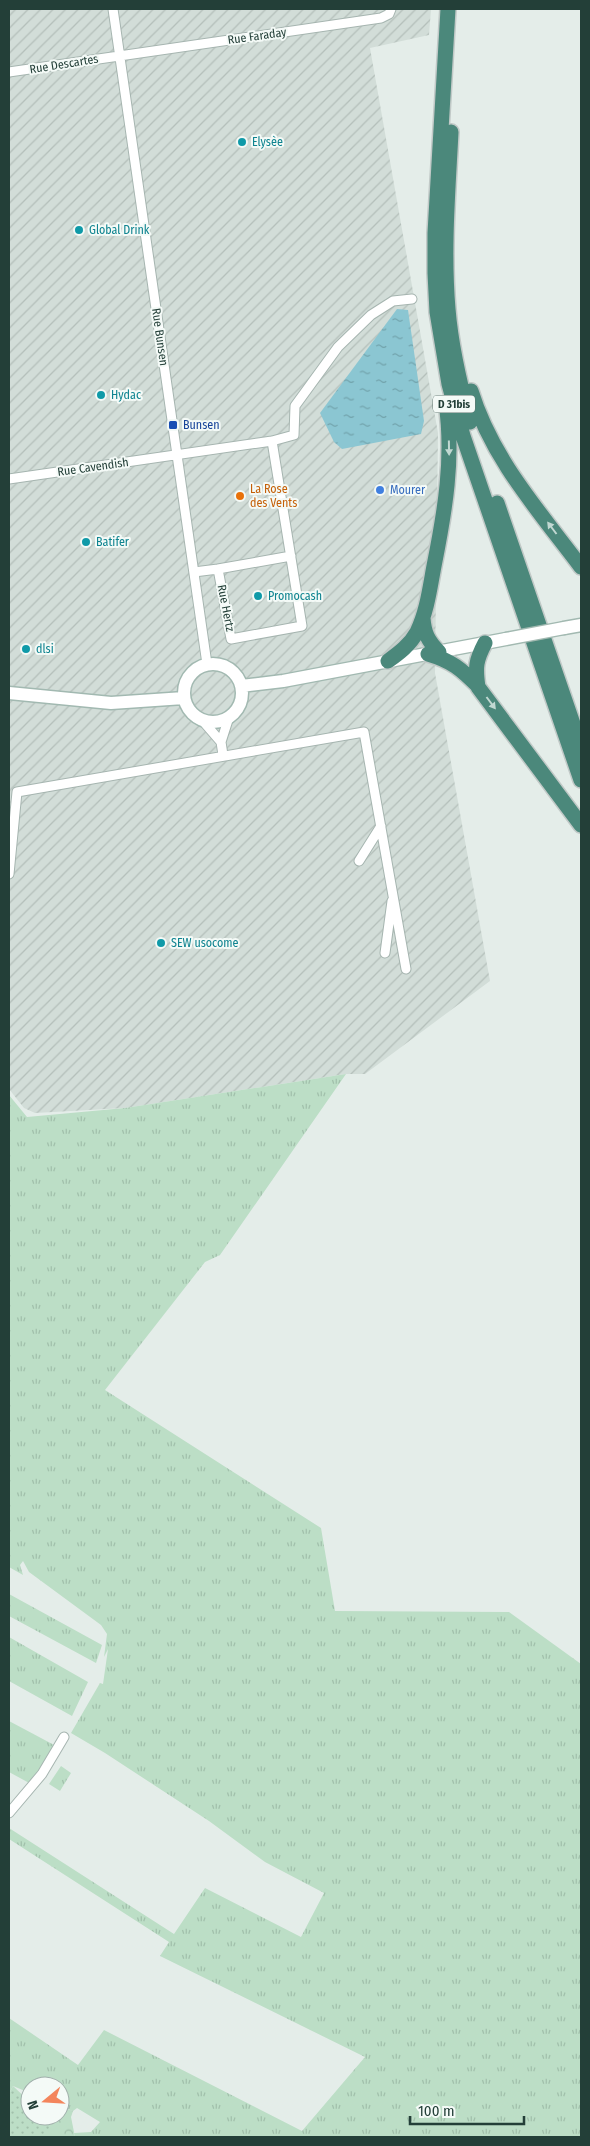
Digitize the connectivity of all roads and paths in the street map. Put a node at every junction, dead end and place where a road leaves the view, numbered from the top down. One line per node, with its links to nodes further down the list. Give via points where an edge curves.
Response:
1 (113, 9): 5 (street, Rue Bunsen)
2 (391, 9): 5 (street, Rue Faraday, via 389,14 380,18)
3 (448, 9): 8 (highway, D 31bis, via 435,233)
4 (458, 9): 8 (highway, D 31bis)
5 (120, 56): 6 (street, Rue Descartes); 10 (street, Rue Bunsen)
6 (9, 72)
7 (412, 299): 9 (street, via 394,301 371,315 338,347 295,406 294,435)
8 (443, 311): 13 (highway, one-way to 8, via 505,466 475,403 457,336); 16 (highway, one-way to 16, via 436,347 449,423 450,467 445,513); 29 (highway, D 31bis, via 473,432); 31 (highway, D 31bis, via 449,384 463,436)
9 (272, 441): 10 (street); 12 (street, Rue Hertz)
10 (177, 454): 11 (street, Rue Cavendish); 15 (street, Rue Bunsen)
11 (9, 480)
12 (291, 556): 14 (street, Rue Hertz); 14 (street, Rue Hertz, via 302,626 293,628 231,639)
13 (581, 567)
14 (218, 569): 15 (street)
15 (194, 572): 21 (street, Rue Bunsen)
16 (423, 618): 19 (highway, via 424,630); 20 (highway, via 410,643)
17 (581, 625): 18 (main road, bridge)
18 (485, 643): 19 (main road); 23 (highway, via 477,658)
19 (434, 653): 20 (main road); 23 (highway, via 458,666)
20 (388, 661): 22 (main road)
21 (207, 664): 22 (main road, via 228,668); 25 (main road, via 189,676 184,686)
22 (241, 686): 26 (main road, via 241,699)
23 (478, 686): 32 (highway, one-way to 32)
24 (9, 693): 25 (main road, via 111,703)
25 (184, 698): 27 (main road, via 187,707)
26 (229, 718): 27 (main road, via 219,722); 28 (street)
27 (202, 720): 28 (street)
28 (221, 742): 30 (street)
29 (581, 747)
30 (223, 756): 33 (street, via 364,732); 35 (street, via 17,792)
31 (581, 780)
32 (581, 825)
33 (381, 826): 34 (street); 36 (street)
34 (359, 861)
35 (9, 874)
36 (393, 893): 37 (street); 38 (street)
37 (385, 953)
38 (406, 969)
39 (64, 1737): 40 (street, via 42,1774)
40 (9, 1813)

